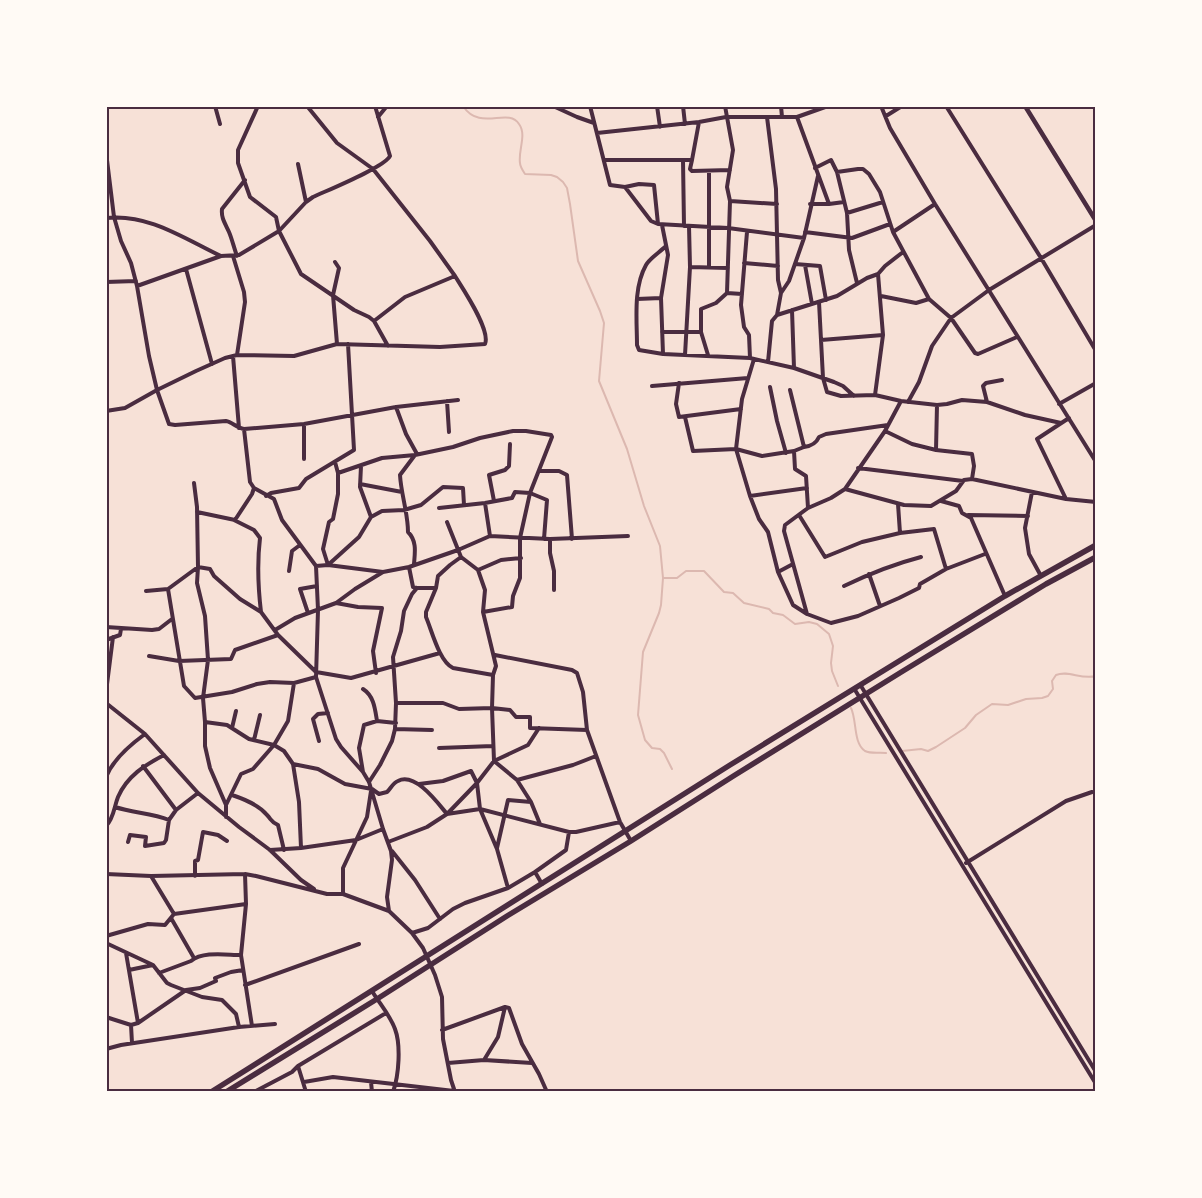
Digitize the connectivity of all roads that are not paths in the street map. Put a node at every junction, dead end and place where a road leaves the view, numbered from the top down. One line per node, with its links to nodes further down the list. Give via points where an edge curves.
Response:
1 (215, 106): 25 (street)
2 (258, 106): 40 (street, via 238,150 238,164)
3 (307, 106): 35 (street, via 337,143)
4 (374, 106): 18 (street)
5 (388, 106): 18 (street)
6 (553, 106): 24 (street)
7 (590, 106): 24 (street)
8 (657, 106): 27 (street)
9 (683, 106): 26 (street)
10 (725, 106): 19 (street)
11 (781, 106): 21 (street)
12 (828, 106): 22 (street)
13 (881, 106): 17 (street)
14 (902, 106): 17 (street)
15 (946, 106): 70 (street)
16 (1025, 106): 53 (street)
17 (886, 116): 49 (street)
18 (378, 117): 35 (street, via 391,157)
19 (726, 117): 20 (street); 23 (street); 36 (street, via 732,150)
20 (767, 117): 21 (street); 46 (street)
21 (782, 117): 22 (street)
22 (797, 117): 34 (street)
23 (699, 122): 26 (street); 32 (street)
24 (594, 123): 28 (street)
25 (220, 124)
26 (685, 124): 27 (street)
27 (660, 127): 28 (street)
28 (597, 133): 30 (street)
29 (106, 152): 51 (street)
30 (604, 160): 31 (street); 41 (street, via 610,185)
31 (683, 160): 32 (street); 56 (street)
32 (692, 160): 37 (street, via 692,171)
33 (298, 164): 43 (street)
34 (815, 168): 38 (street, via 832,160); 39 (street)
35 (373, 169): 43 (street); 81 (street)
36 (730, 170): 37 (street); 42 (street)
37 (709, 171): 57 (street)
38 (837, 172): 44 (street); 45 (street, via 863,169 880,192)
39 (818, 176): 47 (street); 48 (street)
40 (245, 180): 59 (street, via 250,197 276,217); 69 (street, via 221,212)
41 (625, 187): 55 (street, via 651,222); 55 (street, via 654,185)
42 (730, 201): 46 (street); 58 (street)
43 (306, 202): 59 (street)
44 (844, 202): 48 (street); 50 (street)
45 (883, 202): 50 (street); 54 (street)
46 (777, 204): 63 (street)
47 (810, 204): 48 (street); 61 (street)
48 (828, 204)
49 (935, 204): 62 (street); 86 (street)
50 (848, 213): 65 (street)
51 (114, 217): 52 (street); 68 (street, via 154,224); 82 (street)
52 (106, 218)
53 (1096, 223): 70 (street)
54 (890, 224): 62 (street); 65 (street)
55 (660, 225): 56 (street); 66 (street)
56 (686, 226): 57 (street); 76 (street)
57 (709, 227): 58 (street); 77 (street)
58 (728, 228): 60 (street); 78 (street)
59 (280, 231): 69 (street); 90 (street, via 301,274)
60 (747, 232): 63 (street); 72 (street)
61 (805, 232): 64 (street); 65 (street)
62 (893, 232): 67 (street)
63 (778, 235): 64 (street); 75 (street)
64 (804, 238): 73 (street)
65 (847, 238): 84 (street)
66 (666, 246): 92 (street, via 668,259); 93 (street, via 646,265)
67 (903, 252): 80 (street); 94 (street)
68 (221, 256): 69 (street); 79 (street)
69 (235, 256): 113 (street, via 244,302)
70 (1040, 258): 86 (street); 111 (street)
71 (335, 262): 90 (street, via 339,268)
72 (744, 263): 75 (street); 88 (street)
73 (795, 264): 74 (street); 89 (street)
74 (804, 265): 95 (street, via 820,266); 97 (street)
75 (778, 266): 89 (street)
76 (690, 267): 77 (street); 103 (street)
77 (710, 267): 78 (street)
78 (728, 268): 87 (street)
79 (186, 269): 85 (street); 118 (street)
80 (878, 274): 84 (street); 91 (street)
81 (455, 276): 101 (street, via 400,300); 110 (street, via 481,322 485,344)
82 (136, 281): 83 (street); 85 (street)
83 (106, 282)
84 (857, 283): 95 (street)
85 (137, 286): 127 (street)
86 (989, 290): 100 (street); 106 (street)
87 (727, 293): 88 (street); 104 (street, via 715,304 702,309)
88 (742, 294): 116 (street, via 744,328 750,335)
89 (781, 294): 99 (street)
90 (333, 295): 101 (street); 108 (street)
91 (881, 296): 94 (street, via 917,303); 105 (street)
92 (661, 298): 93 (street); 102 (street)
93 (637, 299): 112 (street, via 637,348 642,352)
94 (928, 299): 100 (street)
95 (826, 300): 96 (street)
96 (819, 302): 97 (street); 107 (street)
97 (812, 304): 98 (street)
98 (792, 310): 99 (street); 119 (street)
99 (777, 315): 117 (street, via 772,321)
100 (950, 318): 106 (street, via 976,354); 134 (street, via 932,346)
101 (374, 321): 110 (street)
102 (662, 332): 103 (street); 112 (street)
103 (686, 332): 104 (street); 114 (street)
104 (701, 332): 115 (street)
105 (883, 335): 107 (street); 129 (street)
106 (1017, 337): 136 (street)
107 (821, 340): 121 (street)
108 (337, 344): 109 (street); 113 (street, via 294,356)
109 (348, 344): 110 (street); 141 (street)
110 (388, 346)
111 (1096, 351)
112 (663, 354): 114 (street)
113 (235, 355): 118 (street); 147 (street)
114 (685, 355): 115 (street)
115 (708, 355): 116 (street)
116 (752, 358): 117 (street); 120 (street)
117 (768, 362): 119 (street)
118 (212, 364): 127 (street)
119 (794, 368): 121 (street)
120 (748, 378): 123 (street); 139 (street)
121 (823, 378): 130 (street, via 840,384); 130 (street, via 827,392)
122 (1002, 380): 135 (street, via 983,386)
123 (678, 383): 125 (street); 142 (street, via 678,417)
124 (1096, 383): 136 (street)
125 (652, 386)
126 (770, 387): 156 (street)
127 (157, 390): 140 (street, via 125,408); 147 (street, via 171,425 229,421)
128 (790, 390): 152 (street)
129 (875, 395): 130 (street); 133 (street)
130 (854, 396)
131 (458, 400): 132 (street)
132 (447, 401): 138 (street); 150 (street)
133 (901, 401): 134 (street); 146 (street)
134 (908, 402): 137 (street)
135 (987, 402): 137 (street, via 962,400); 144 (street)
136 (1059, 404): 143 (street)
137 (937, 405): 154 (street)
138 (396, 407): 141 (street); 157 (street)
139 (741, 409): 142 (street); 153 (street)
140 (106, 411)
141 (353, 415): 145 (street); 159 (street, via 354,450)
142 (685, 417): 153 (street, via 693,451)
143 (1069, 418): 144 (street); 160 (street)
144 (1061, 423): 177 (street, via 1037,440)
145 (304, 424): 148 (street); 158 (street)
146 (888, 425): 149 (street); 152 (street, via 826,434 811,446)
147 (239, 428): 148 (street)
148 (244, 429): 169 (street, via 250,480)
149 (885, 431): 154 (street, via 912,444); 162 (street)
150 (449, 432)
151 (510, 444): 178 (street, via 509,466 489,475)
152 (804, 447): 155 (street)
153 (736, 449): 156 (street, via 762,456); 176 (street)
154 (936, 450): 165 (street, via 972,454)
155 (794, 451): 156 (street); 170 (street, via 795,469 806,475)
156 (786, 453)
157 (416, 455): 161 (street, via 382,458); 163 (street, via 489,436 526,431 552,436); 172 (street, via 400,475)
158 (304, 459)
159 (335, 462): 164 (street); 175 (street, via 299,488)
160 (1096, 462)
161 (361, 466): 164 (street); 168 (street)
162 (858, 468): 166 (street); 171 (street)
163 (539, 471): 174 (street); 199 (street, via 559,471 567,475)
164 (338, 473): 211 (street, via 338,494 323,549)
165 (972, 479): 166 (street); 173 (street)
166 (963, 481): 179 (street, via 956,491)
167 (194, 483): 187 (street)
168 (360, 484): 172 (street); 191 (street)
169 (254, 488): 175 (street); 192 (street)
170 (807, 488): 176 (street); 185 (street)
171 (844, 489): 182 (street); 185 (street)
172 (402, 492): 186 (street)
173 (1032, 492): 177 (street); 190 (street)
174 (530, 493): 178 (street, via 515,492 512,498); 197 (street); 198 (street, via 547,500)
175 (266, 496): 201 (street, via 274,499 282,520)
176 (750, 496): 219 (street, via 768,532)
177 (1066, 499): 180 (street)
178 (494, 501): 181 (street)
179 (941, 501): 182 (street, via 931,506); 189 (street, via 960,506)
180 (1096, 502)
181 (485, 503): 183 (street); 195 (street)
182 (898, 504): 194 (street)
183 (464, 505): 184 (street); 186 (street, via 463,488 443,487 421,505)
184 (439, 508)
185 (808, 508): 188 (street)
186 (404, 510): 191 (street, via 382,510); 209 (street, via 408,532 413,536 415,545)
187 (197, 512): 192 (street); 214 (street)
188 (798, 515): 194 (street, via 825,557 862,542); 210 (street, via 784,527)
189 (968, 515): 190 (street); 204 (street)
190 (1028, 516): 221 (street, via 1029,554)
191 (371, 517): 211 (street, via 359,537)
192 (234, 520): 233 (street, via 254,530 260,538)
193 (448, 522): 203 (street)
194 (900, 533): 215 (street, via 934,529)
195 (490, 536): 197 (street); 203 (street)
196 (628, 536): 199 (street)
197 (520, 538): 198 (street); 208 (street)
198 (544, 539): 200 (street)
199 (572, 539): 200 (street)
200 (550, 540): 227 (street)
201 (300, 545): 212 (street); 217 (street, via 292,551)
202 (1095, 546): 221 (main road)
203 (458, 550): 205 (street); 209 (street)
204 (985, 554): 215 (street); 229 (street)
205 (461, 557): 216 (street); 225 (street, via 438,576)
206 (921, 557): 220 (street)
207 (1096, 557): 259 (main road)
208 (521, 558): 216 (street, via 501,560); 234 (street, via 520,578 512,607)
209 (414, 564): 213 (street)
210 (793, 564): 219 (street); 236 (street)
211 (328, 565): 212 (street); 218 (street)
212 (316, 566): 222 (street)
213 (408, 567): 218 (street); 224 (street, via 412,587)
214 (198, 568): 226 (street); 233 (street, via 210,569 240,600); 247 (street, via 197,583 205,616)
215 (946, 569): 231 (street, via 914,591)
216 (478, 570): 234 (street, via 485,590)
217 (289, 571)
218 (383, 572): 230 (street)
219 (778, 572): 236 (street, via 792,606)
220 (869, 574): 223 (street); 231 (street)
221 (1041, 576): 229 (main road)
222 (317, 586): 232 (street); 235 (street, via 300,589)
223 (844, 586)
224 (417, 588): 225 (street); 249 (street, via 404,611 393,657)
225 (436, 588): 244 (street, via 426,615)
226 (168, 589): 228 (street); 237 (street)
227 (554, 590)
228 (146, 591)
229 (1005, 596): 255 (main road)
230 (336, 603): 232 (street); 251 (street, via 381,608 372,651)
231 (880, 606): 236 (street, via 831,623)
232 (318, 610): 235 (street); 250 (street)
233 (261, 612): 240 (street)
234 (484, 612): 245 (street)
235 (308, 614): 240 (street)
236 (807, 614)
237 (172, 619): 239 (street, via 159,629); 248 (street)
238 (106, 627): 239 (street)
239 (120, 629): 242 (street, via 120,635)
240 (275, 630): 241 (street)
241 (278, 635): 247 (street, via 235,650 232,659); 250 (street)
242 (113, 637): 243 (street); 258 (street)
243 (106, 640)
244 (440, 653): 249 (street); 252 (street, via 444,662 453,668)
245 (495, 655): 252 (street); 274 (street, via 576,672 583,692)
246 (149, 656): 248 (street)
247 (208, 660): 248 (street); 260 (street)
248 (179, 661): 260 (street, via 184,686 194,698)
249 (394, 667): 251 (street); 262 (street)
250 (316, 672): 251 (street, via 349,679); 253 (street)
251 (376, 672)
252 (494, 675): 263 (street)
253 (316, 678): 254 (street); 265 (street)
254 (294, 683): 260 (street, via 264,683); 278 (street, via 288,720)
255 (861, 686): 257 (main road); 259 (street)
256 (364, 689): 267 (street, via 373,701)
257 (855, 690): 259 (street); 309 (main road)
258 (106, 692)
259 (863, 696): 313 (main road); 321 (street); 322 (street)
260 (203, 698): 268 (street)
261 (106, 703): 275 (street)
262 (396, 703): 263 (street, via 442,703 459,709); 269 (street)
263 (492, 708): 271 (street, via 510,710 516,717 530,717 530,728); 279 (street)
264 (236, 711): 270 (street)
265 (328, 713): 277 (street, via 318,714 313,719); 286 (street, via 336,739)
266 (260, 715): 276 (street)
267 (376, 721): 269 (street); 286 (street, via 363,727 359,748)
268 (206, 722): 270 (street); 297 (street, via 205,746 209,764)
269 (396, 722): 272 (street)
270 (232, 728): 276 (street)
271 (539, 728): 274 (street); 283 (street, via 528,745)
272 (395, 729): 273 (street); 289 (street)
273 (432, 730)
274 (587, 730): 282 (street)
275 (145, 734): 281 (street); 287 (street, via 122,754)
276 (254, 740): 278 (street)
277 (320, 741)
278 (274, 745): 284 (street, via 284,751); 295 (street, via 252,769 241,774)
279 (493, 746): 280 (street); 283 (street)
280 (439, 748)
281 (164, 755): 285 (street); 294 (street)
282 (596, 756): 288 (street); 305 (street)
283 (494, 761): 288 (street); 291 (street)
284 (293, 764): 292 (street, via 318,769 345,784); 316 (street)
285 (143, 766): 298 (street, via 123,790); 300 (street)
286 (363, 772): 289 (street)
287 (106, 777)
288 (517, 780): 296 (street)
289 (369, 782): 292 (street)
290 (419, 784): 291 (street, via 443,781 471,771); 292 (street, via 403,779 388,792 379,794); 301 (street)
291 (477, 784): 299 (street); 301 (street)
292 (372, 789): 308 (street); 311 (street, via 367,817)
293 (1092, 792): 321 (street, via 1066,801)
294 (198, 794): 300 (street); 303 (street)
295 (232, 795): 297 (street); 319 (street, via 245,799 278,825)
296 (531, 802): 302 (street, via 508,800); 306 (street)
297 (226, 806): 303 (street)
298 (115, 807): 304 (street); 307 (street, via 111,822)
299 (480, 809): 301 (street); 302 (street); 317 (street)
300 (176, 810): 304 (street)
301 (448, 814): 315 (street, via 427,827)
302 (504, 816): 306 (street); 317 (street)
303 (226, 817): 318 (street)
304 (169, 820): 314 (street, via 164,843 145,846 146,837 130,835)
305 (620, 822): 309 (street); 310 (street)
306 (540, 824): 310 (street)
307 (106, 826)
308 (383, 829): 311 (street); 315 (street)
309 (626, 830): 313 (street); 328 (main road)
310 (569, 832): 323 (street, via 566,850)
311 (356, 840): 316 (street); 331 (street, via 342,868)
312 (227, 841): 327 (street, via 203,832 198,860 195,861)
313 (631, 841): 345 (main road)
314 (128, 842)
315 (388, 842): 320 (street)
316 (301, 848): 319 (street)
317 (497, 849): 329 (street)
318 (270, 850): 319 (street); 330 (street)
319 (284, 850)
320 (391, 851): 333 (street); 335 (street, via 415,880)
321 (968, 862): 322 (street); 368 (street)
322 (962, 866): 372 (street)
323 (535, 872): 328 (street); 329 (street)
324 (106, 874): 326 (street)
325 (245, 874): 327 (street); 330 (street); 332 (street)
326 (151, 876): 327 (street); 334 (street)
327 (195, 876)
328 (542, 884): 342 (main road)
329 (508, 888): 335 (street, via 453,909)
330 (318, 892): 331 (street)
331 (343, 894): 333 (street)
332 (246, 904): 334 (street); 341 (street)
333 (389, 911): 336 (street)
334 (173, 916): 337 (street, via 165,926 148,924); 343 (street)
335 (440, 919): 336 (street, via 428,928)
336 (412, 933): 342 (street)
337 (106, 936)
338 (106, 943): 340 (street)
339 (359, 944): 349 (street)
340 (126, 953): 344 (street); 346 (street)
341 (241, 955): 343 (street, via 214,954); 347 (street)
342 (426, 955): 345 (street); 351 (main road)
343 (194, 958): 348 (street)
344 (153, 965): 346 (street); 348 (street)
345 (430, 965): 352 (main road); 361 (street, via 443,1000)
346 (129, 970): 356 (street)
347 (243, 970): 349 (street); 350 (street, via 215,978 216,981 200,988)
348 (159, 973): 350 (street, via 167,983)
349 (245, 986): 359 (street)
350 (186, 990): 356 (street); 360 (street, via 222,1000 236,1014)
351 (372, 991): 352 (street); 374 (main road)
352 (377, 999): 354 (street); 375 (main road)
353 (505, 1007): 361 (street); 364 (street, via 498,1037); 366 (street, via 510,1010)
354 (386, 1013): 367 (street); 371 (street, via 397,1037)
355 (106, 1018): 358 (street)
356 (138, 1023): 358 (street)
357 (275, 1024): 359 (street)
358 (131, 1025): 362 (street)
359 (252, 1026): 360 (street)
360 (239, 1027): 362 (street)
361 (442, 1030): 365 (street)
362 (132, 1043): 363 (street)
363 (106, 1048)
364 (484, 1060): 365 (street); 366 (street)
365 (448, 1063): 373 (street)
366 (532, 1063): 380 (street)
367 (298, 1066): 369 (street); 376 (street)
368 (1096, 1072)
369 (304, 1082): 370 (street, via 333,1077); 377 (street)
370 (372, 1082): 371 (street); 378 (street)
371 (396, 1084): 373 (street); 379 (street)
372 (1096, 1084)
373 (455, 1091)
374 (210, 1092)
375 (226, 1092)
376 (254, 1092)
377 (306, 1092)
378 (372, 1092)
379 (393, 1092)
380 (547, 1092)

